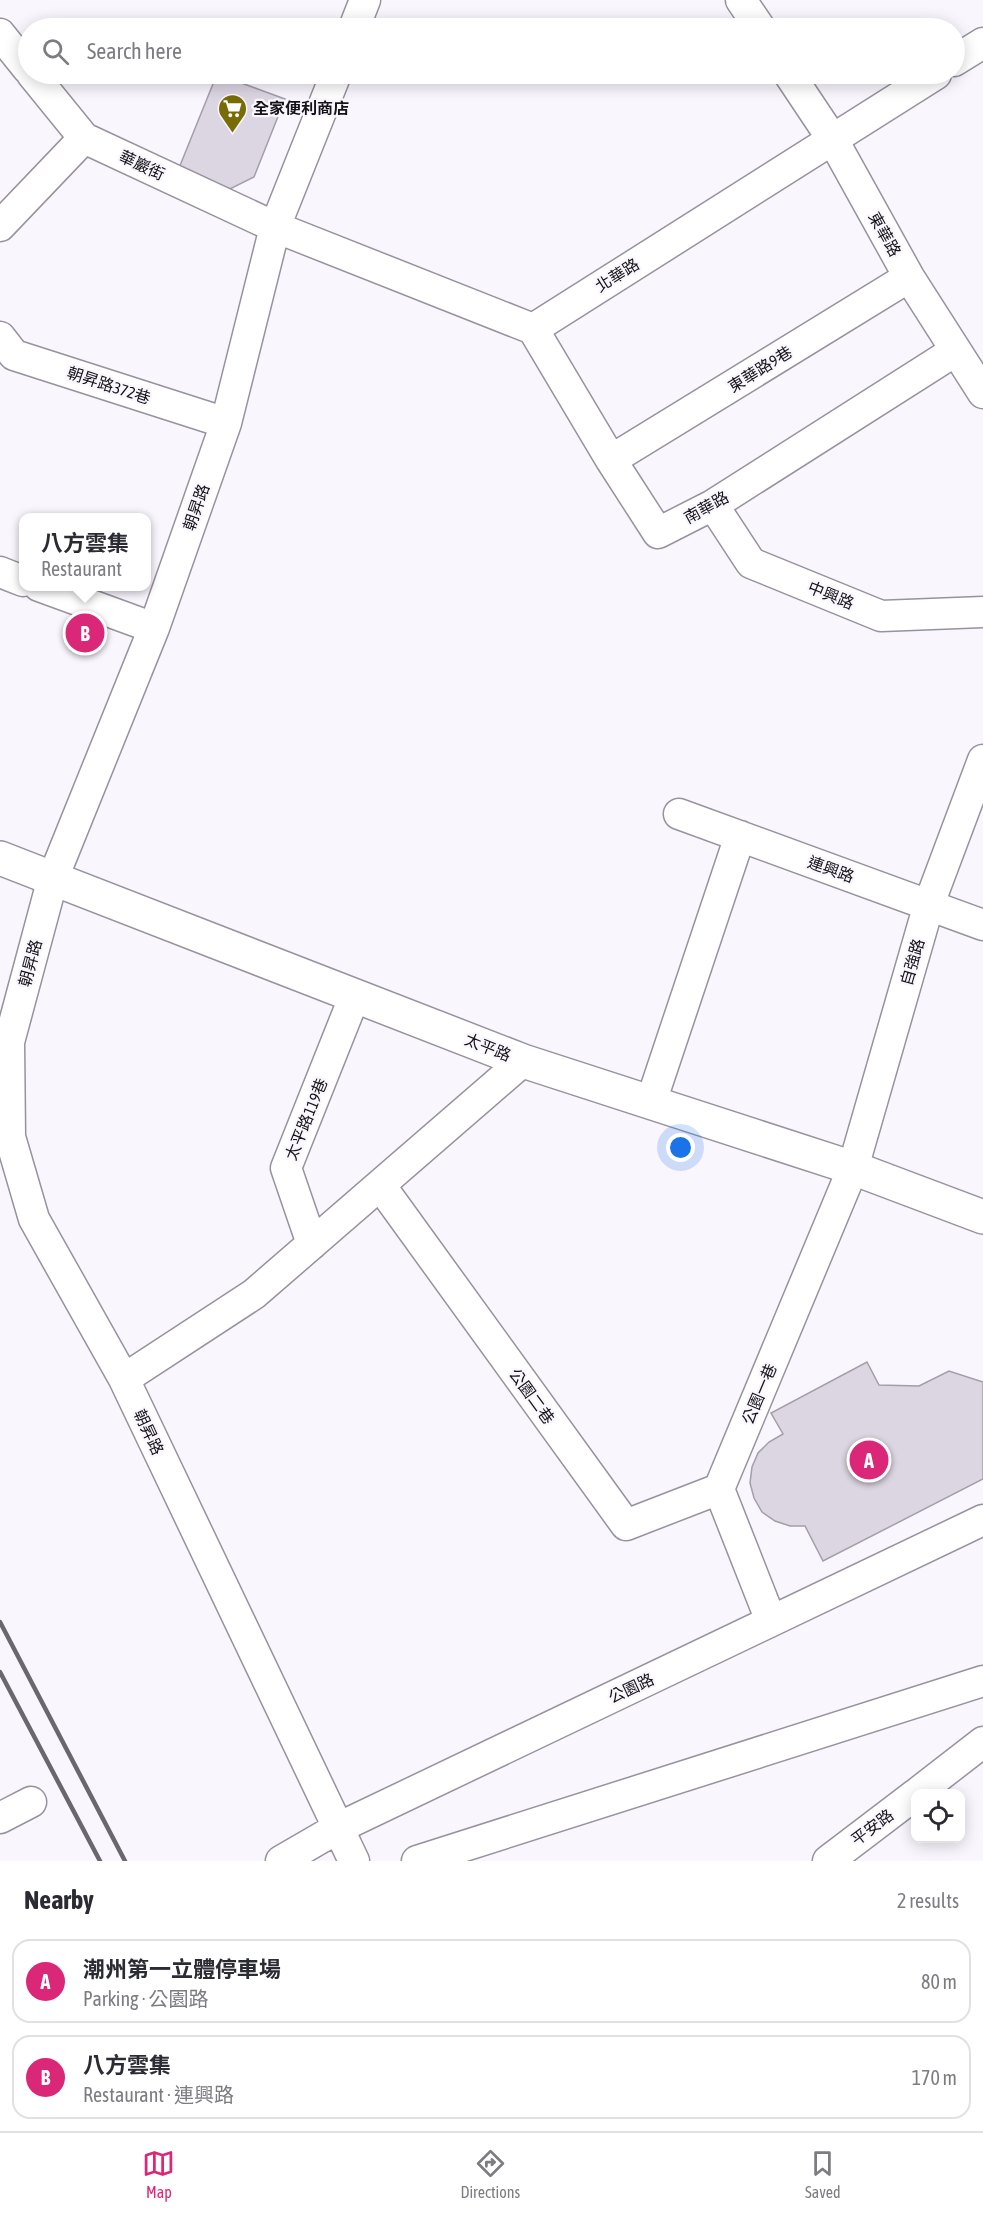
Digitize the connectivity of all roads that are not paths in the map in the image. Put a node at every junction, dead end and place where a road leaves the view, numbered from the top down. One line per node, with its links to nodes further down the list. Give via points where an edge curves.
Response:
1 (365, 0): 3 (street)
2 (741, 0): 4 (street)
3 (358, 18)
4 (753, 18)
5 (0, 34): 8 (street)
6 (983, 43): 7 (street)
7 (965, 55)
8 (18, 56)
9 (40, 84): 13 (street, 華巖街)
10 (332, 84): 16 (street, 朝昇路)
11 (796, 84): 14 (street, 東華路)
12 (920, 84): 14 (street, 北華路)
13 (84, 138): 15 (street); 16 (street, 華巖街)
14 (833, 140): 17 (street, 東華路); 18 (street, 北華路)
15 (0, 226)
16 (275, 227): 18 (street); 22 (street, 朝昇路)
17 (909, 277): 20 (street, 東華路); 23 (street, 東華路9巷)
18 (533, 328): 23 (street, 南華路)
19 (0, 337): 22 (street, 朝昇路372巷, via 14,355)
20 (955, 351): 21 (street, 東華路); 24 (street, 南華路)
21 (983, 393)
22 (226, 423): 29 (street, 朝昇路)
23 (611, 460): 24 (street, 南華路, via 658,533)
24 (713, 505): 28 (street, 中興路, via 751,563 881,616)
25 (0, 573): 26 (street)
26 (19, 579)
27 (53, 591): 29 (street)
28 (983, 612)
29 (154, 628): 34 (street, 朝昇路)
30 (983, 760): 35 (street, 自強路)
31 (679, 814): 32 (street, 連興路)
32 (740, 836): 35 (street, 連興路); 39 (street)
33 (0, 858): 34 (main road, 太平路)
34 (53, 878): 37 (main road, 太平路); 44 (street, 朝昇路, via 9,1042 10,1137 34,1218)
35 (929, 904): 36 (street, 連興路); 40 (street, 自強路)
36 (983, 925)
37 (355, 995): 38 (main road, 太平路); 43 (street, 太平路119巷, via 286,1168)
38 (523, 1061): 39 (main road, 太平路); 41 (street)
39 (651, 1102): 40 (main road, 太平路)
40 (853, 1168): 42 (main road, 太平路); 45 (street, 公園一巷)
41 (380, 1185): 43 (street); 45 (street, 公園二巷, via 626,1525)
42 (983, 1217)
43 (312, 1244): 44 (street, via 254,1294)
44 (124, 1378): 54 (street, 朝昇路)
45 (719, 1489): 47 (street)
46 (983, 1520): 47 (street, 公園路)
47 (771, 1621): 54 (street, 公園路)
48 (983, 1681): 57 (street)
49 (983, 1742): 50 (street, 平安路)
50 (922, 1789)
51 (911, 1798): 58 (street, 平安路)
52 (31, 1802): 53 (street)
53 (0, 1818)
54 (338, 1828): 55 (street, 公園路); 56 (street, 朝昇路)
55 (281, 1861)
56 (354, 1861)
57 (417, 1861)
58 (828, 1861)

